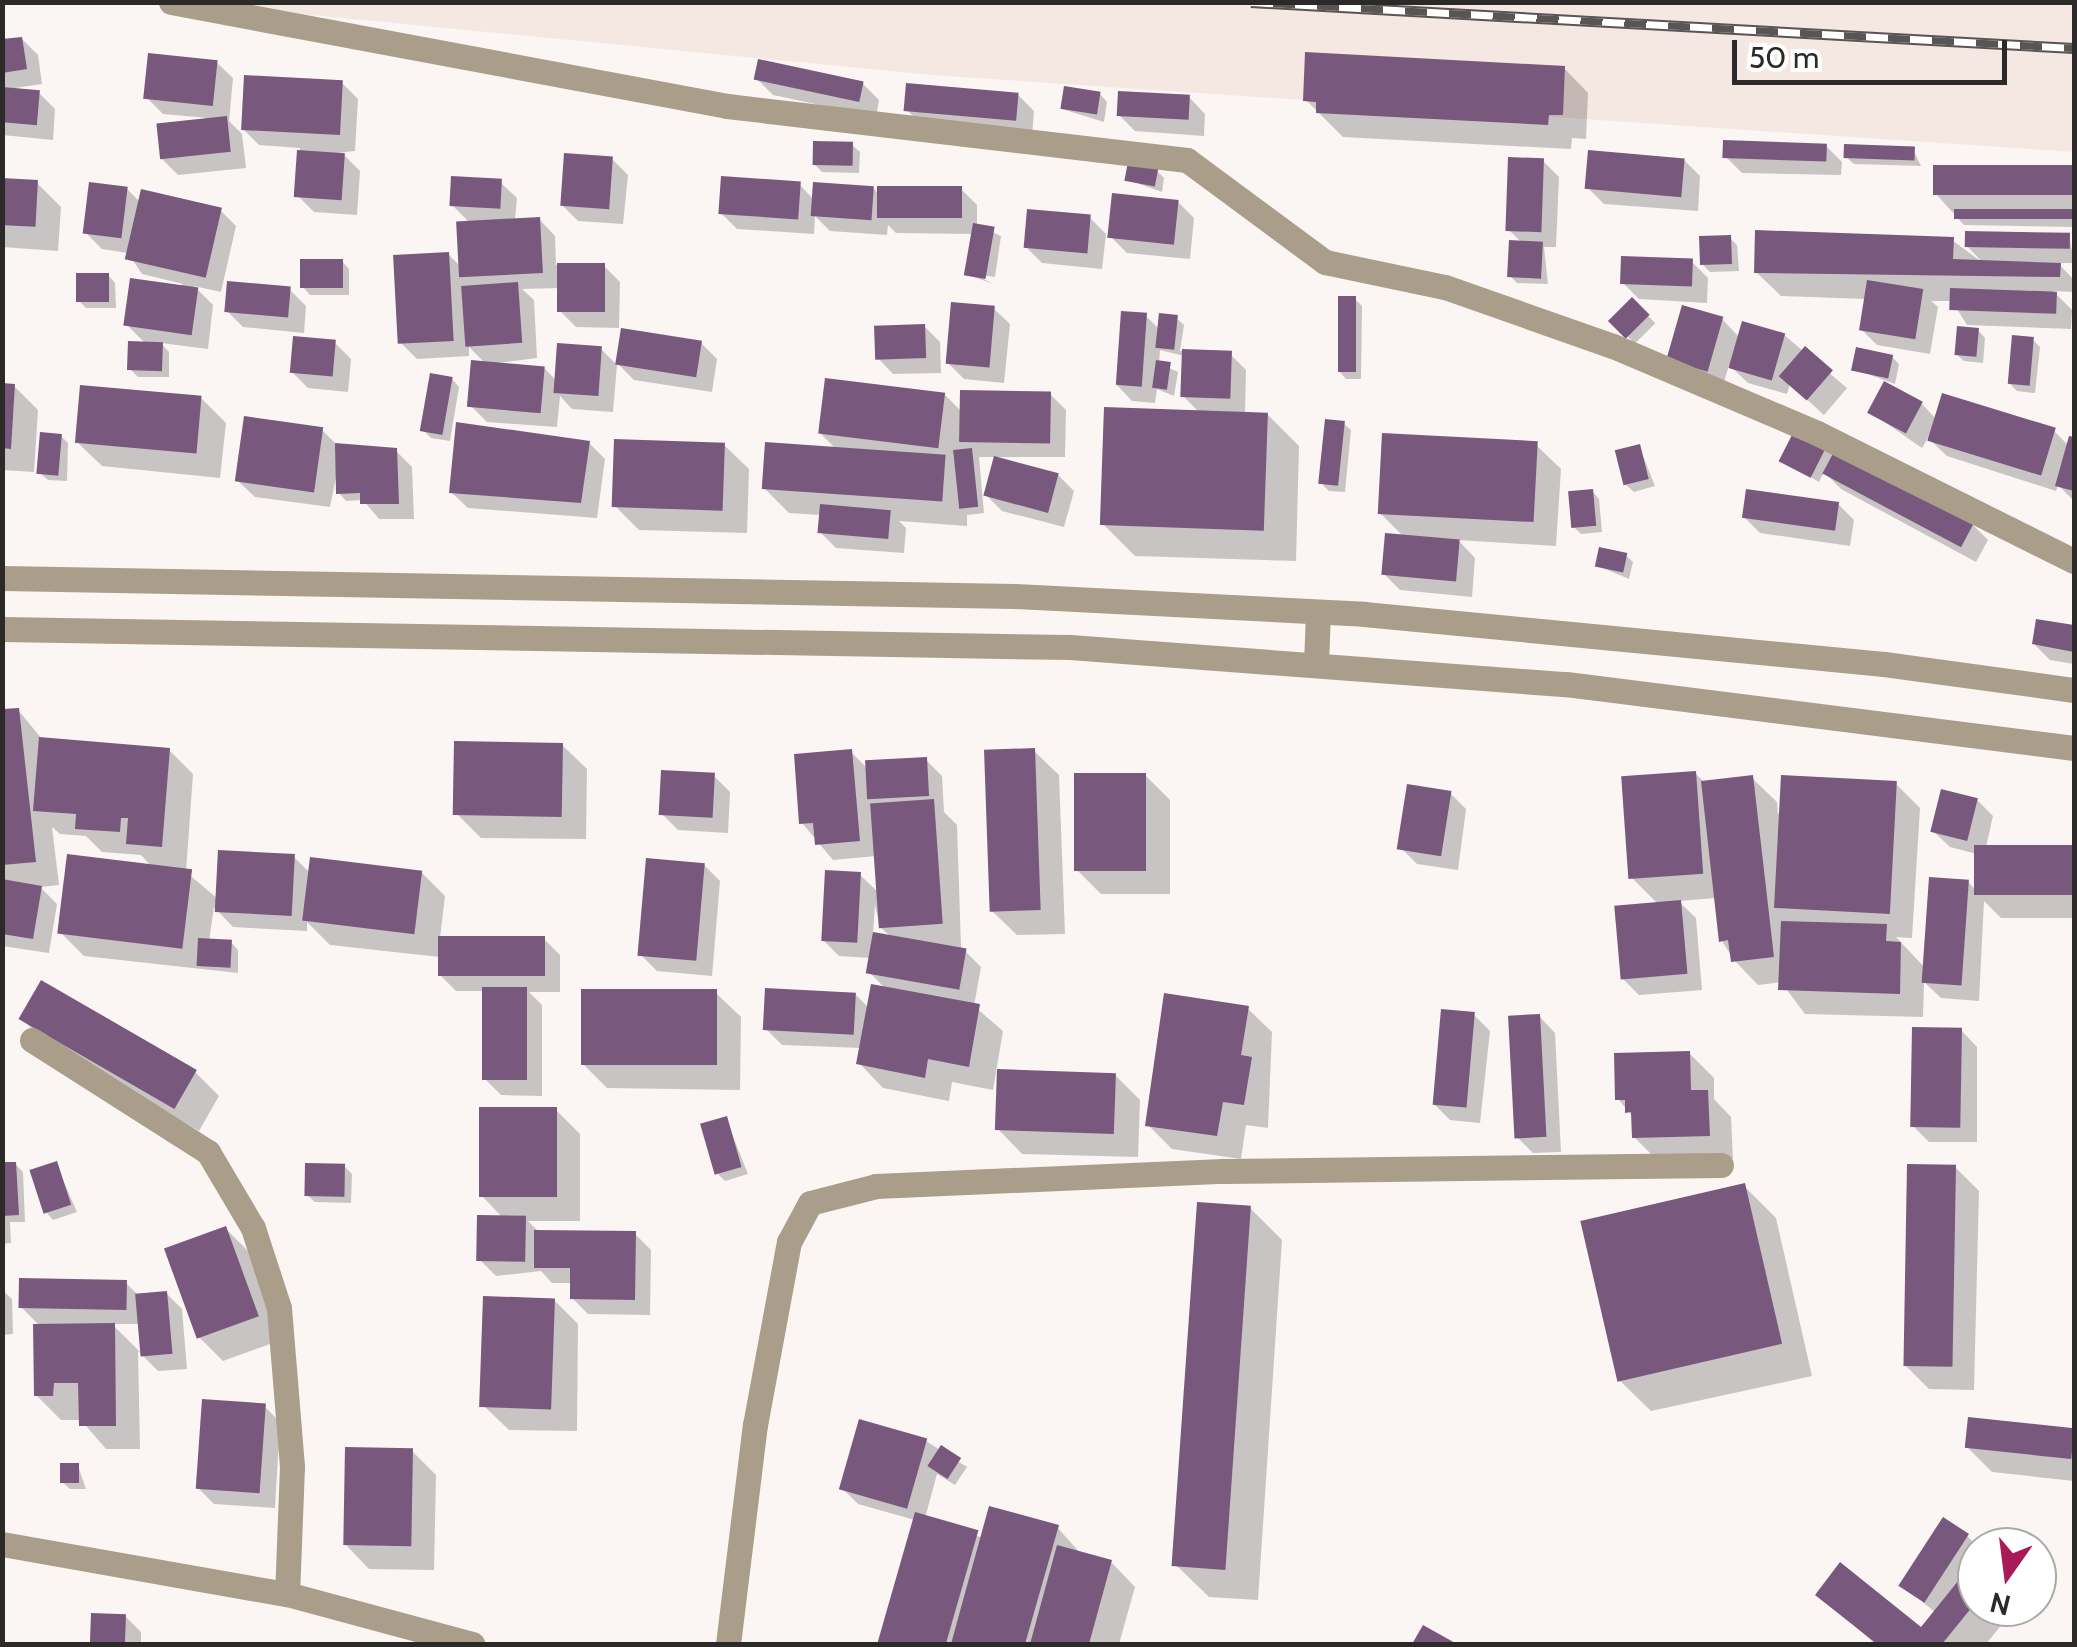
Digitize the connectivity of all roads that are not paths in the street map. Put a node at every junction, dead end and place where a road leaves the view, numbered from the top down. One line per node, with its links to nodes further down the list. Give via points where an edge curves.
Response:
1 (171, 2): 2 (street, via 727,106 1187,160 1326,262 1444,287 1613,346 1817,433)
2 (2074, 561)
3 (2, 578): 4 (street, via 1014,596)
4 (1318, 612): 6 (street); 7 (street, via 1884,664)
5 (2, 629): 6 (street, via 1070,647)
6 (1316, 664): 8 (street, via 1566,684)
7 (2074, 690)
8 (2074, 748)
9 (32, 1040): 12 (street, via 208,1152 253,1228 279,1308 292,1466)
10 (1721, 1166): 14 (street, via 1204,1172 876,1186 810,1203 788,1242 755,1425)
11 (2, 1544): 12 (street)
12 (287, 1594): 13 (street)
13 (472, 1644)
14 (728, 1644)

